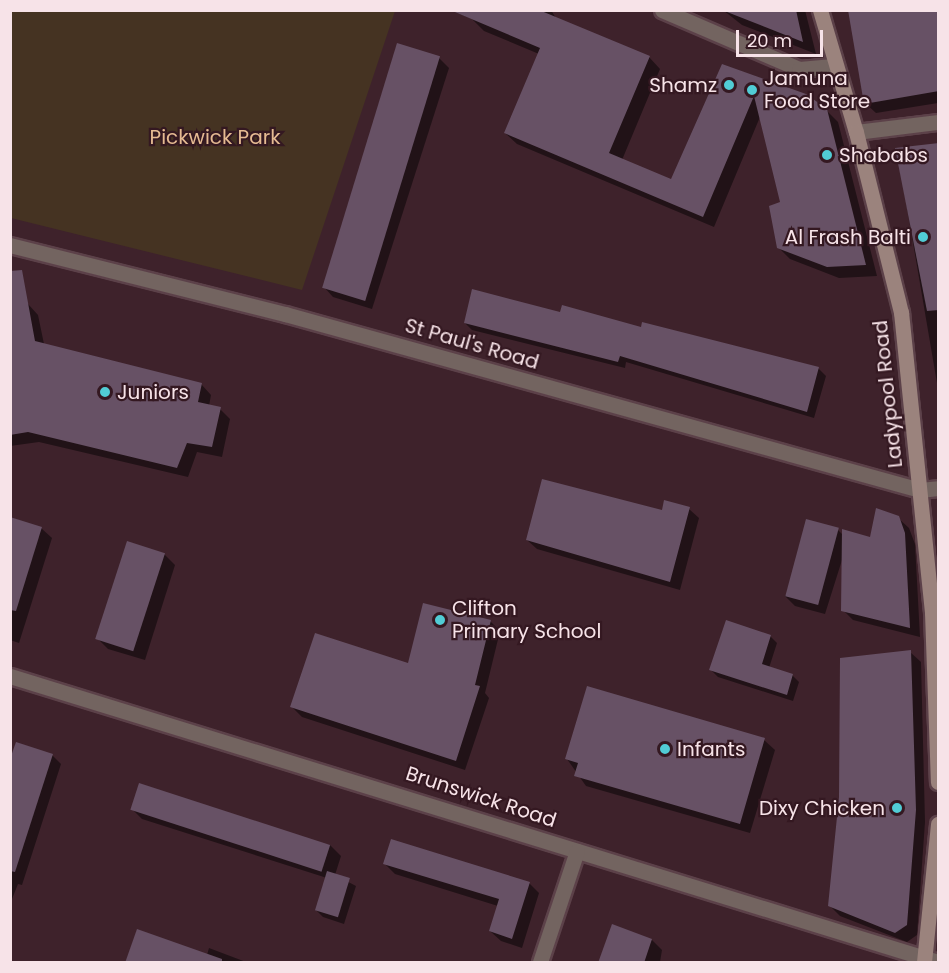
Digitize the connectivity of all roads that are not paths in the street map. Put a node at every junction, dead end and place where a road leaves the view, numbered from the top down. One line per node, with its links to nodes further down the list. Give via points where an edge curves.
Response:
1 (662, 10): 3 (street, via 799,69)
2 (820, 10): 3 (street, Ladypool Road)
3 (833, 66): 5 (street, Ladypool Road)
4 (939, 122): 5 (street)
5 (856, 132): 8 (street, Ladypool Road, via 901,312)
6 (10, 245): 8 (street, St Paul's Road, via 285,314)
7 (939, 488): 8 (street)
8 (920, 490): 10 (street, Ladypool Road)
9 (10, 676): 13 (street, Brunswick Road)
10 (938, 733): 11 (street, Ladypool Road)
11 (939, 782)
12 (939, 824): 14 (street)
13 (577, 850): 14 (street, Brunswick Road); 15 (street)
14 (929, 961)
15 (540, 963)

